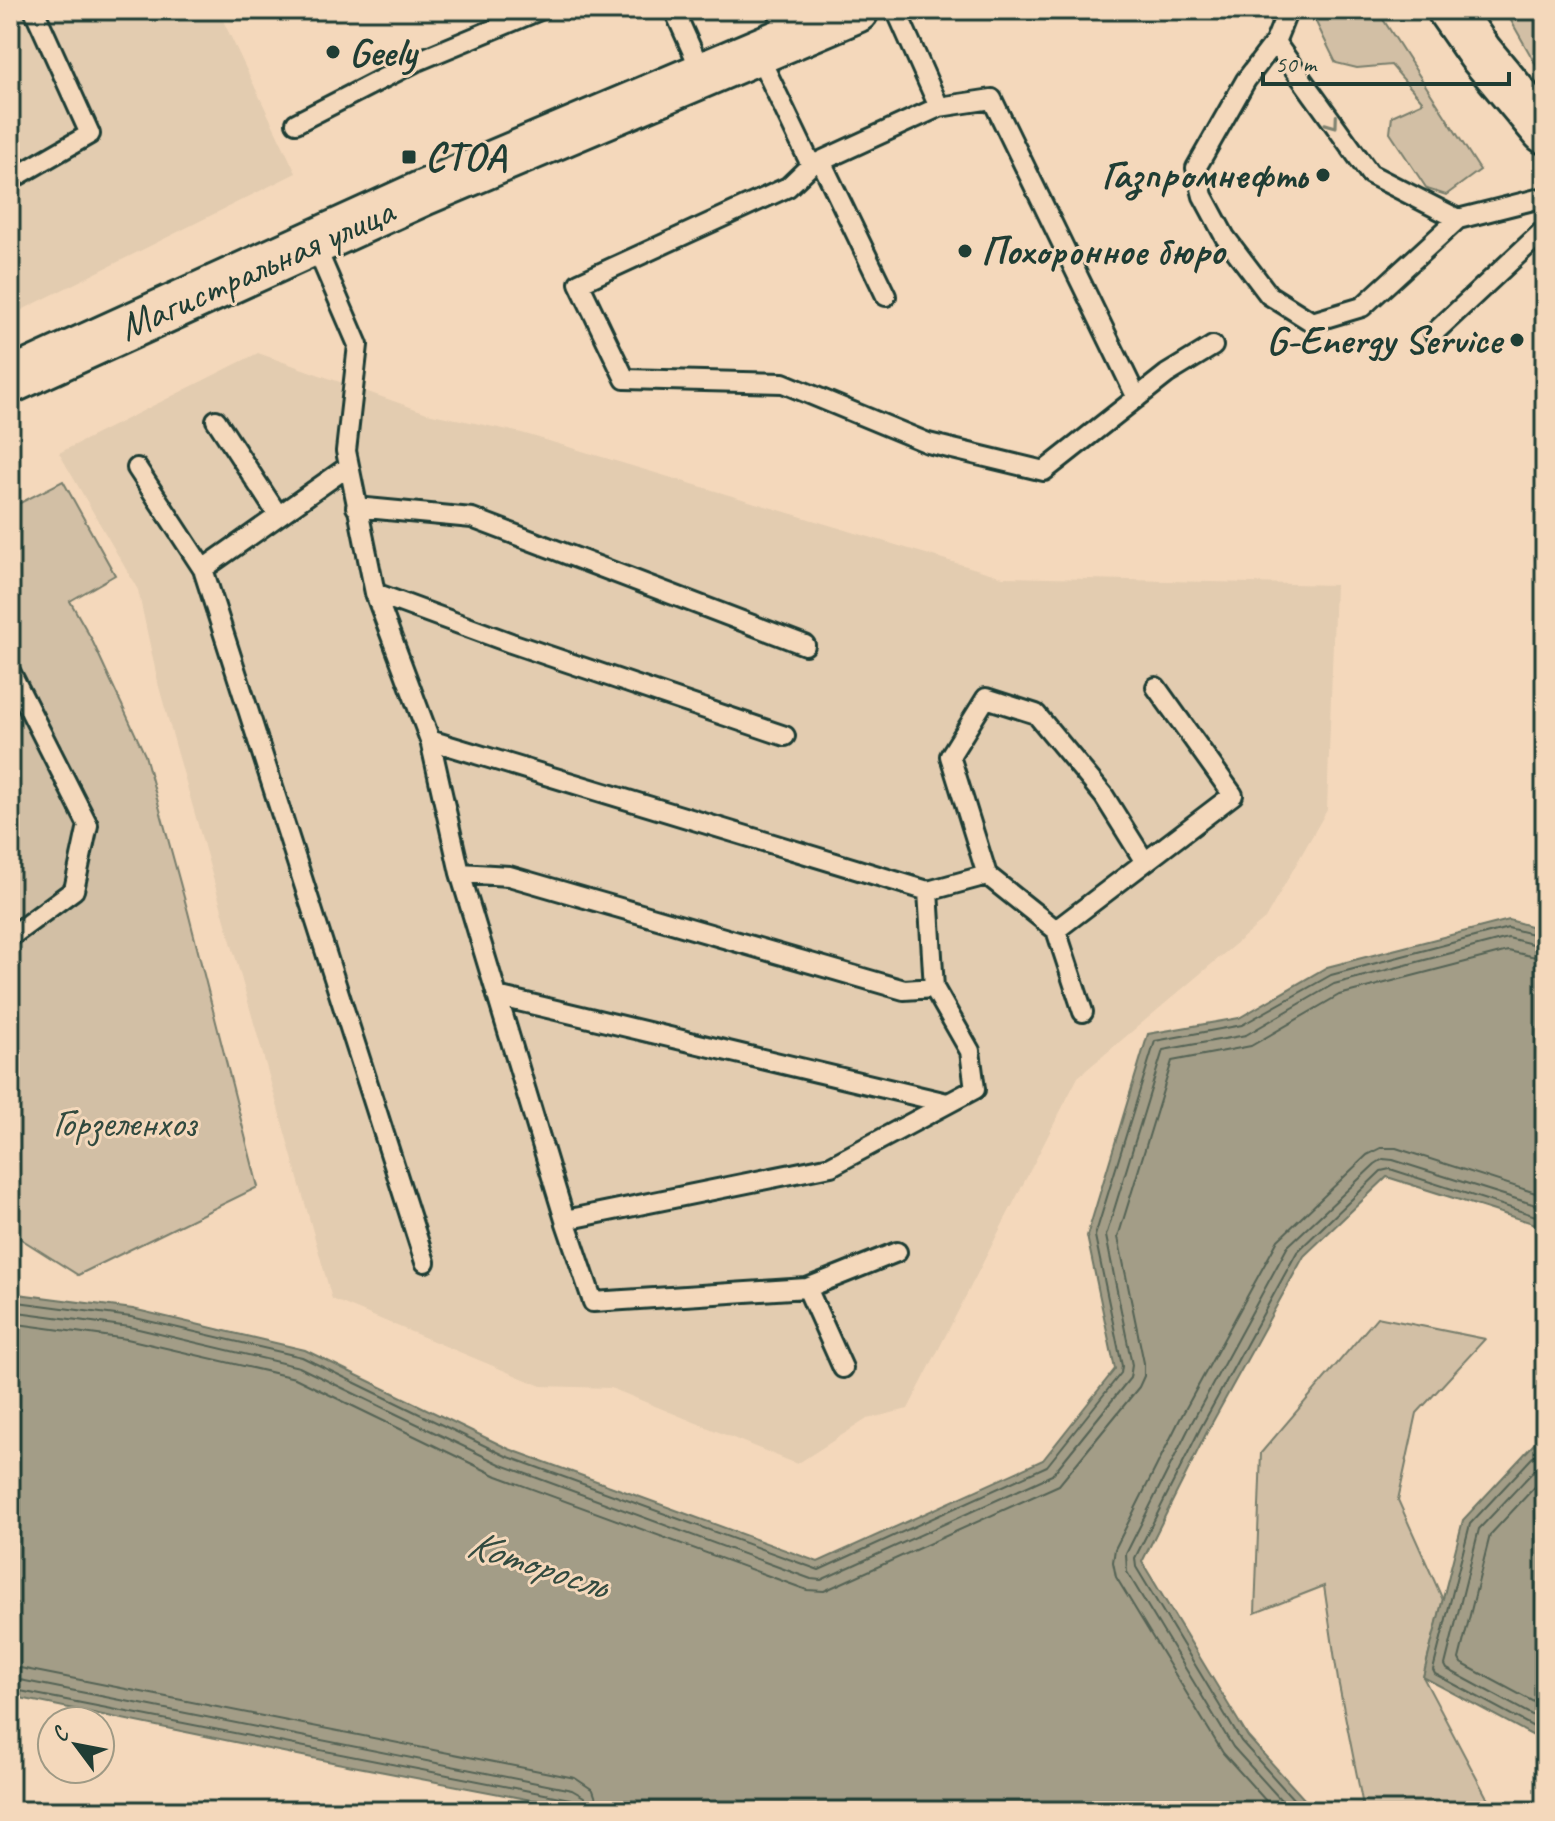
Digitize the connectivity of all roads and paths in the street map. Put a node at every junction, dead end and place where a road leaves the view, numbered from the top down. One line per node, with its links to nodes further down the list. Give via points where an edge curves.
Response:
1 (34, 10): 15 (lane, via 90,134)
2 (540, 10): 12 (lane, via 415,62)
3 (674, 10): 10 (lane)
4 (856, 10): 8 (main road, Магистральная улица)
5 (896, 10): 11 (lane)
6 (1288, 10): 9 (lane)
7 (1450, 10): 13 (main road)
8 (775, 33): 10 (main road, Магистральная улица); 14 (lane)
9 (1275, 42): 17 (lane, one-way to 17, via 1370,174); 17 (lane, via 1246,80 1196,168 1203,196 1225,237 1269,295 1312,322 1362,307)
10 (703, 75): 19 (main road, Магистральная улица)
11 (939, 107): 14 (lane); 24 (lane, via 992,99)
12 (296, 123)
13 (1545, 131)
14 (816, 163): 20 (lane); 24 (lane, via 788,187 579,283 625,379 783,383 928,443 1044,471)
15 (10, 180)
16 (1545, 197): 17 (lane)
17 (1458, 219)
18 (1545, 229): 21 (lane)
19 (314, 243): 23 (main road, Магистральная улица); 26 (lane, via 358,345 346,451)
20 (886, 296)
21 (1434, 333)
22 (1213, 346): 24 (lane)
23 (10, 381)
24 (1137, 398)
25 (216, 420): 29 (lane)
26 (349, 466): 28 (lane); 29 (lane)
27 (137, 468): 30 (lane)
28 (356, 507): 31 (lane); 32 (lane, via 472,518)
29 (278, 515): 30 (lane)
30 (203, 569): 49 (lane)
31 (375, 593): 35 (lane); 36 (lane)
32 (805, 645)
33 (10, 671): 42 (lane, via 88,825 74,890)
34 (1156, 687): 37 (lane, via 1233,795)
35 (785, 736)
36 (430, 740): 38 (lane); 40 (lane)
37 (1145, 862): 39 (lane, via 1104,796 1036,714 986,698 950,756); 41 (lane)
38 (460, 873): 43 (lane, via 509,876 904,990); 44 (lane)
39 (987, 875): 40 (lane); 41 (lane)
40 (928, 891): 43 (lane)
41 (1056, 930): 45 (lane)
42 (10, 937)
43 (934, 988): 46 (lane, via 970,1051 975,1089)
44 (497, 996): 46 (lane); 47 (lane)
45 (1083, 1012)
46 (947, 1103): 47 (lane, via 831,1166)
47 (565, 1220): 50 (lane, via 593,1302)
48 (897, 1252): 50 (lane)
49 (425, 1262)
50 (807, 1288): 51 (lane)
51 (843, 1368)

